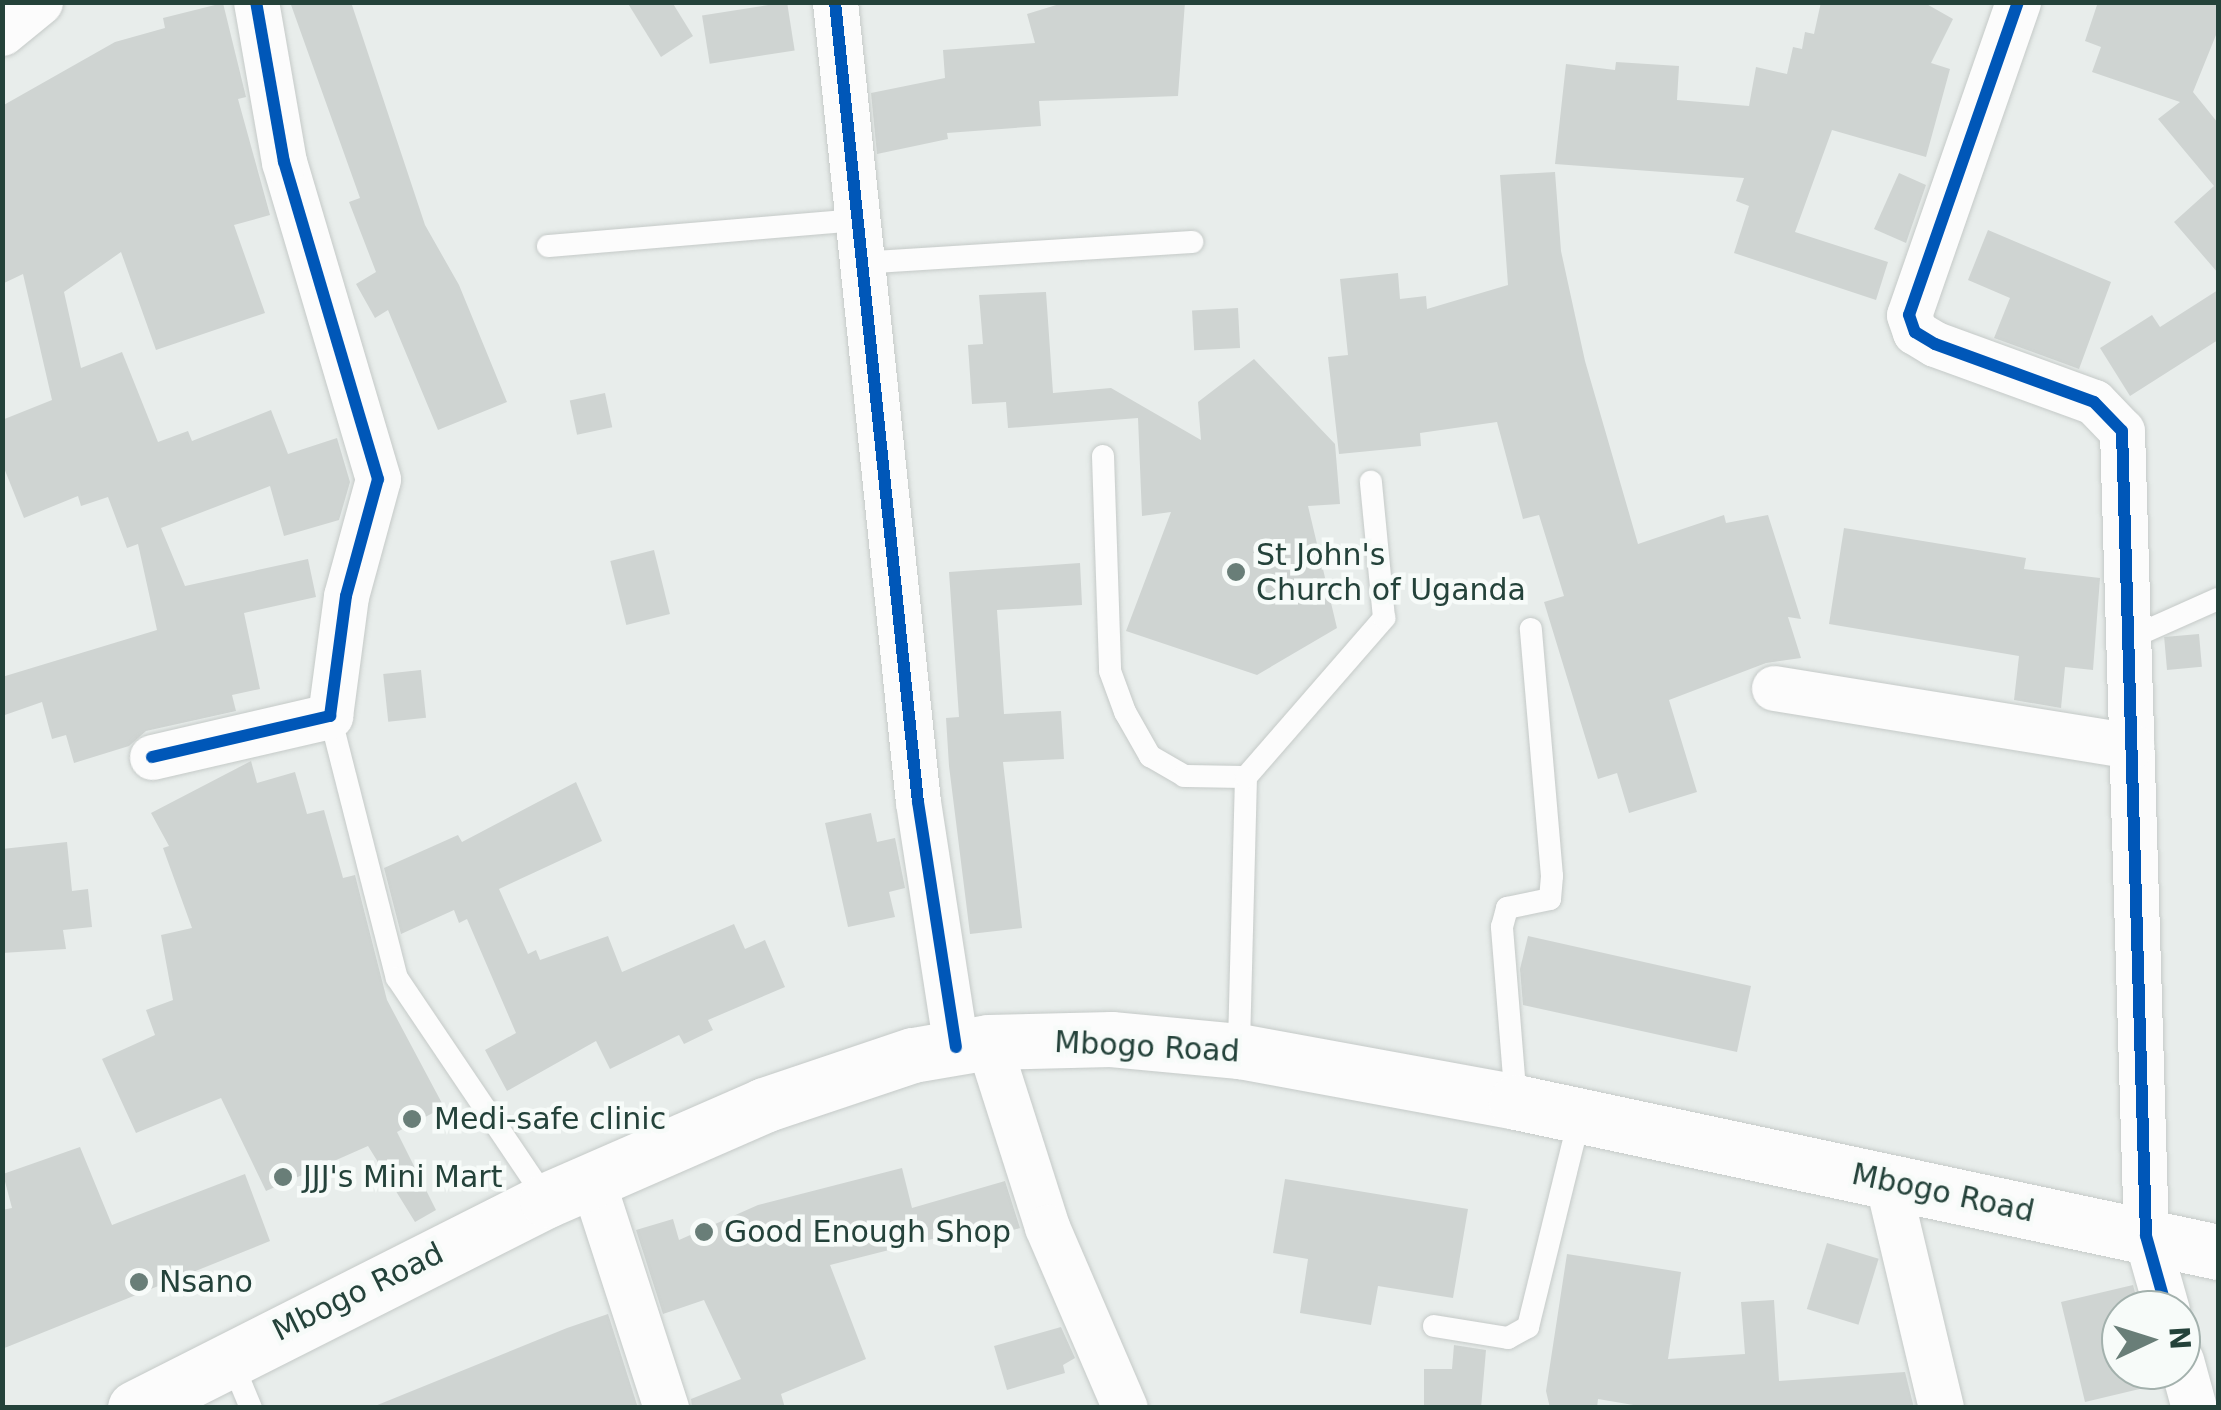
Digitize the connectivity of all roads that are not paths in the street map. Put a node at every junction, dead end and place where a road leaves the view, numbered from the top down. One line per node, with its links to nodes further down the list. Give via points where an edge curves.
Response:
1 (40, 2): 5 (street)
2 (256, 2): 15 (street, via 284,162 378,480 346,596)
3 (835, 2): 6 (street)
4 (2018, 2): 13 (street, via 1909,315 1915,332 1935,344 2094,402 2115,420 2122,431)
5 (2, 33)
6 (856, 241): 7 (lane); 8 (lane); 19 (street, via 918,802)
7 (1192, 242)
8 (548, 246)
9 (1103, 456): 18 (lane, via 1110,671 1125,712 1150,756 1184,776)
10 (1371, 482): 18 (lane, via 1384,618)
11 (2218, 599): 13 (lane)
12 (1532, 630): 21 (lane, via 1552,876 1550,899 1507,908 1502,928)
13 (2128, 639): 16 (street)
14 (1774, 688): 16 (street)
15 (330, 716): 17 (street); 24 (lane, via 397,978)
16 (2131, 746): 25 (street)
17 (152, 757)
18 (1246, 777): 20 (lane)
19 (972, 1045): 20 (main road, Mbogo Road, via 1111,1039); 24 (main road, Mbogo Road, via 764,1105); 33 (street)
20 (1239, 1051): 21 (main road, Mbogo Road)
21 (1516, 1102): 22 (main road, Mbogo Road)
22 (1580, 1116): 23 (main road, Mbogo Road); 28 (lane, via 1528,1326 1508,1338)
23 (1886, 1181): 25 (main road, Mbogo Road); 34 (street)
24 (570, 1190): 29 (main road, Mbogo Road); 32 (street)
25 (2146, 1236): 26 (main road, Mbogo Road); 27 (street)
26 (2218, 1252)
27 (2161, 1290)
28 (1434, 1326)
29 (230, 1357): 30 (main road, Mbogo Road); 31 (lane)
30 (134, 1408)
31 (251, 1408)
32 (666, 1408)
33 (1125, 1408)
34 (1941, 1408)

